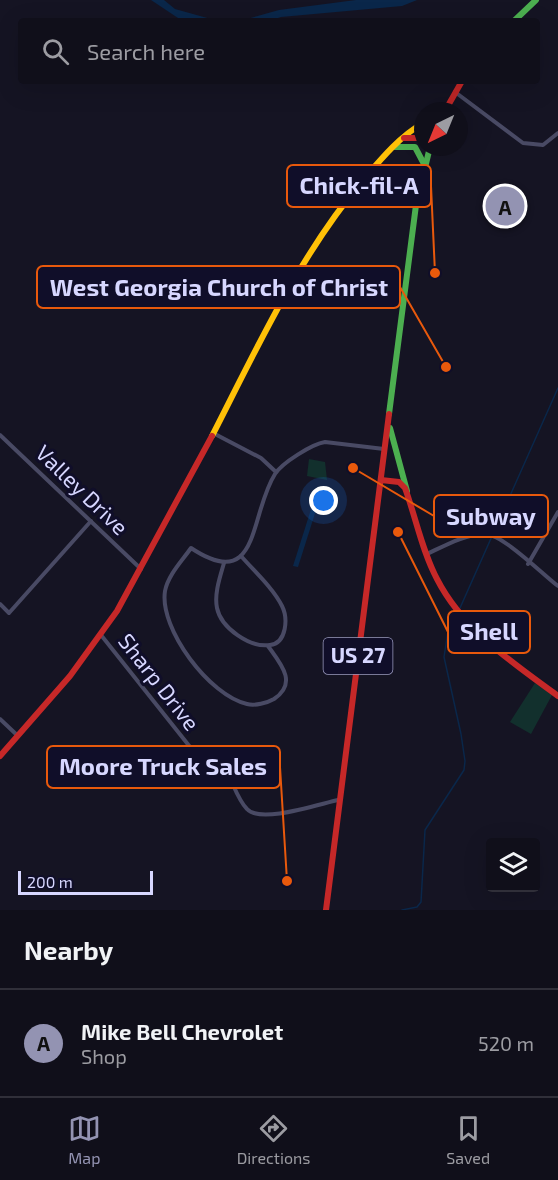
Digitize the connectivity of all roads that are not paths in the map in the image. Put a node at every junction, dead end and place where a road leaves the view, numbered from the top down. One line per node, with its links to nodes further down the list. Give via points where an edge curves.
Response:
1 (536, 0): 2 (main road)
2 (517, 18)
3 (460, 84): 4 (main road)
4 (454, 91): 5 (main road); 7 (street, via 523,143 543,145)
5 (448, 102)
6 (414, 131): 8 (main road)
7 (558, 133)
8 (410, 134): 9 (main road); 10 (main road)
9 (414, 135)
10 (394, 147): 12 (main road, via 415,147); 14 (main road, via 347,198 308,252)
11 (427, 156): 12 (main road, US 27)
12 (424, 164): 13 (main road, US 27)
13 (388, 424): 16 (main road, US 27); 19 (main road)
14 (213, 432): 17 (street, via 261,458); 26 (main road)
15 (0, 435): 21 (street, Valley Drive)
16 (385, 450): 17 (street, via 325,442); 18 (main road, US 27)
17 (276, 472): 23 (street)
18 (381, 480): 19 (main road, via 399,482); 35 (main road, US 27)
19 (407, 492): 22 (main road)
20 (558, 513): 25 (street)
21 (91, 521): 26 (street, Valley Drive); 28 (street, via 9,613)
22 (427, 554): 25 (street, via 464,538 488,534 504,542); 31 (main road, via 445,593 462,615)
23 (242, 556): 24 (street); 30 (street, via 283,607 284,632)
24 (224, 563): 30 (street, via 216,599 222,621 235,635); 30 (street, via 191,548 165,592 170,627 221,692 248,704 269,702 286,688 284,669)
25 (528, 564): 27 (street)
26 (141, 569): 29 (main road)
27 (558, 586)
28 (0, 604)
29 (101, 635): 33 (main road); 35 (street, Sharp Drive, via 202,762 227,772 252,813 274,814)
30 (268, 646)
31 (558, 696)
32 (0, 719): 33 (street)
33 (18, 736): 34 (main road)
34 (0, 756)
35 (338, 800): 36 (main road, US 27)
36 (326, 910)

